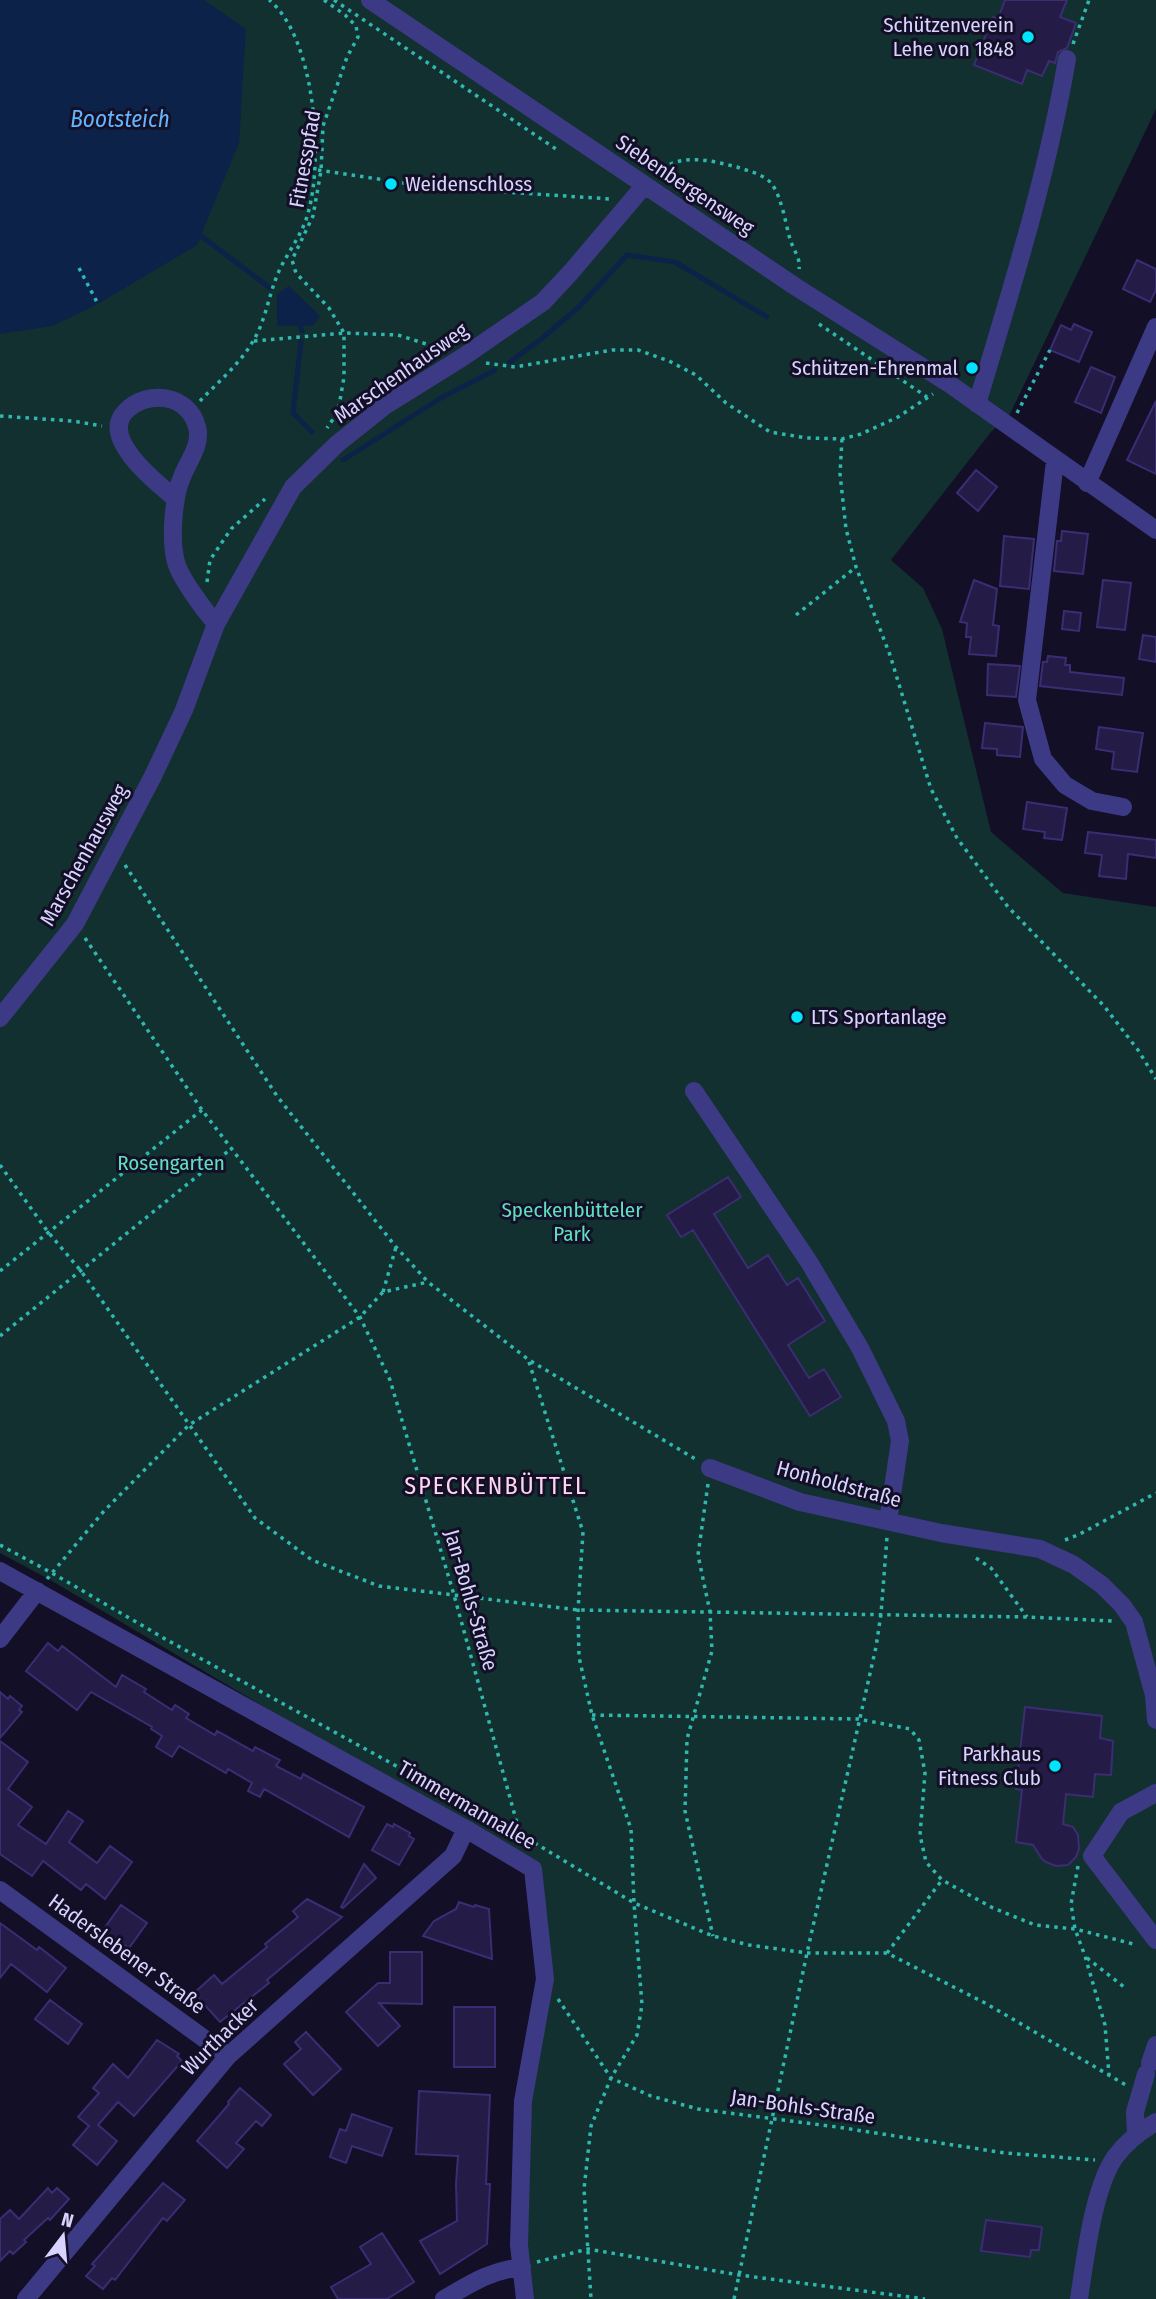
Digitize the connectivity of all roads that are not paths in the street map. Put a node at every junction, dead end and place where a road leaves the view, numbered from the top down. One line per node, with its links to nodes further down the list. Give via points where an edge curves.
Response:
1 (370, 0): 3 (street, Siebenbergensweg)
2 (1067, 60): 5 (street, via 1034,212)
3 (644, 186): 5 (street, Siebenbergensweg); 10 (street, Marschenhausweg, via 542,302 386,405 293,487)
4 (1156, 327): 7 (street)
5 (977, 404): 6 (street, Siebenbergensweg)
6 (1055, 461): 7 (street, Siebenbergensweg); 11 (street, via 1027,700 1043,759 1065,785 1092,801)
7 (1087, 483): 9 (street, Siebenbergensweg)
8 (176, 499): 8 (street, via 198,444 198,429 191,411 159,396 127,409 117,429 129,453); 10 (street, via 176,563)
9 (1154, 522)
10 (216, 624): 12 (street, Marschenhausweg, via 184,710 116,850 75,924)
11 (1123, 807)
12 (0, 1018)
13 (694, 1091): 15 (street, via 809,1262 897,1421 900,1441)
14 (710, 1468): 15 (street, Honholdstraße, via 800,1502)
15 (888, 1521): 19 (street, Honholdstraße, via 1040,1549 1102,1585 1134,1622 1154,1695)
16 (0, 1571): 17 (street, Timmermannallee)
17 (37, 1591): 18 (street); 21 (street, Timmermannallee)
18 (0, 1639)
19 (1156, 1720)
20 (1156, 1793): 23 (street, via 1121,1812 1092,1856)
21 (466, 1829): 25 (street, Wurthacker, via 453,1856); 28 (street, Timmermannallee, via 533,1869 545,1979 523,2101)
22 (0, 1889): 25 (street, Haderslebener Straße)
23 (1156, 1940)
24 (1156, 2045): 27 (street, via 1138,2095)
25 (228, 2056): 29 (street, Wurthacker)
26 (1156, 2122): 27 (street)
27 (1136, 2134): 32 (street, via 1114,2159 1104,2182 1091,2226)
28 (522, 2267): 30 (street, via 481,2277); 31 (street, Timmermannallee)
29 (26, 2299)
30 (444, 2299)
31 (525, 2299)
32 (1079, 2299)

